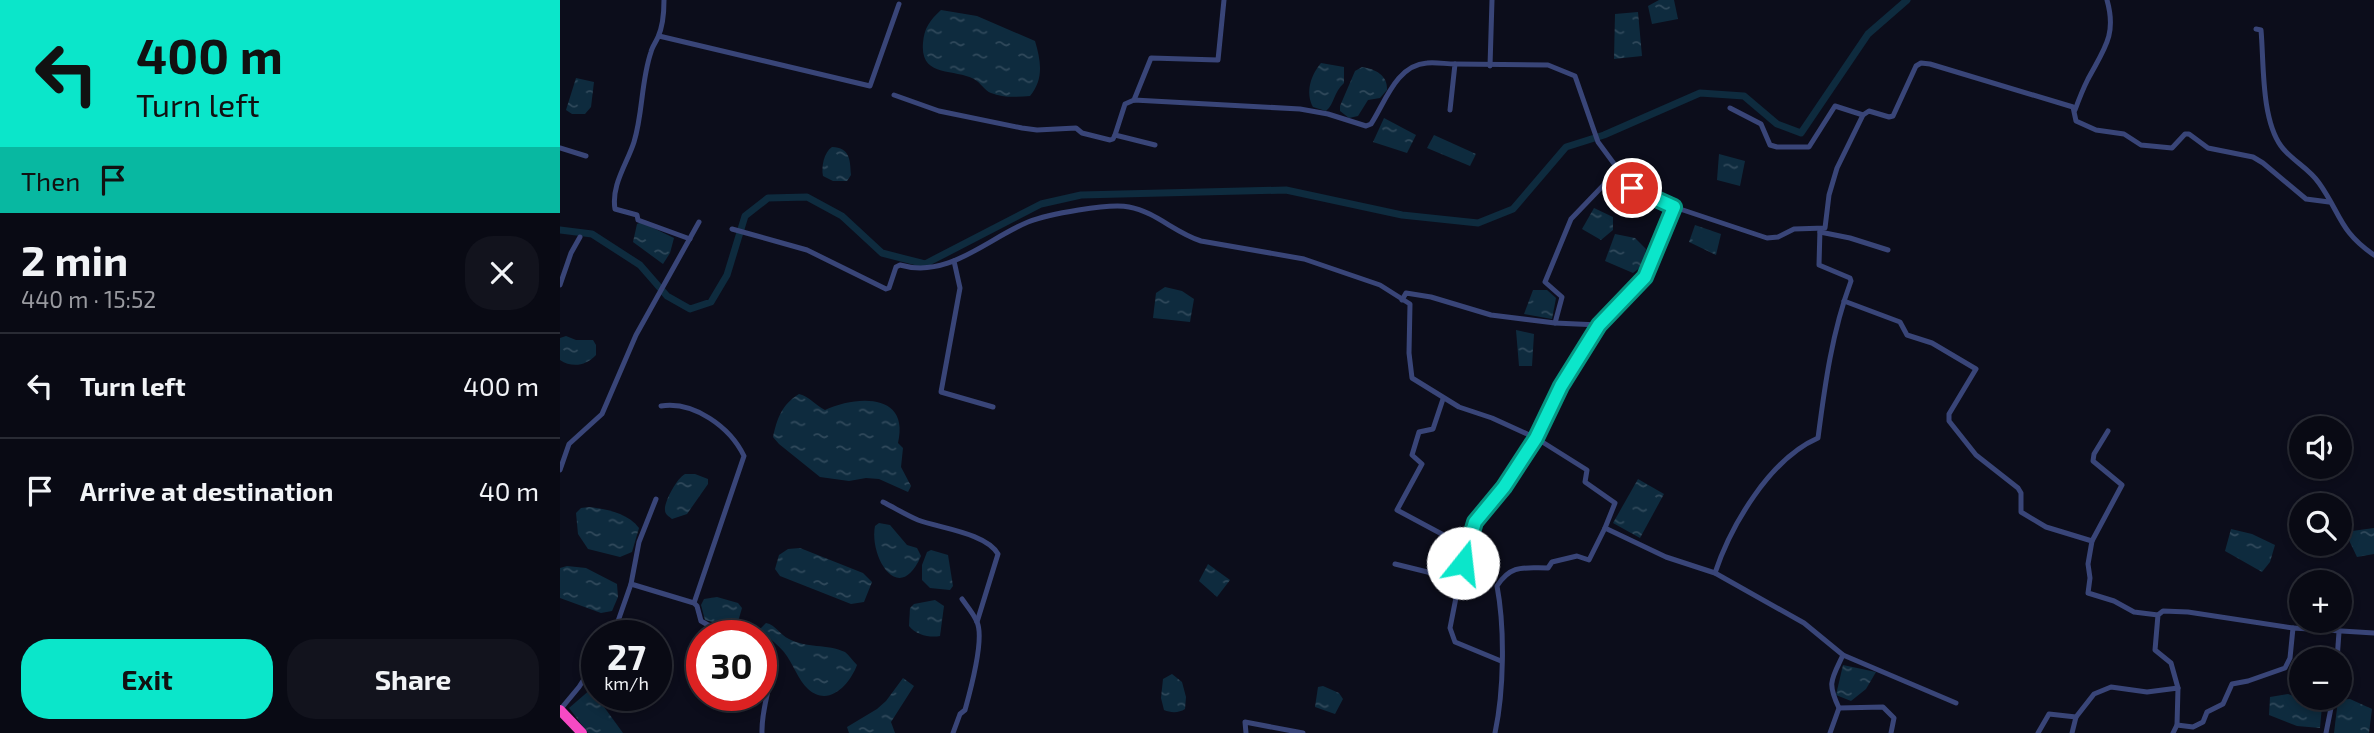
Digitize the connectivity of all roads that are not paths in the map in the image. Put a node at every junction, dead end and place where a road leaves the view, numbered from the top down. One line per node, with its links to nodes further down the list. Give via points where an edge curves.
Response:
1 (655, 0): 5 (street)
2 (1224, 0): 12 (street, via 1218,60 1151,58)
3 (1492, 0): 10 (street)
4 (2107, 0): 15 (street, via 2110,34)
5 (664, 1): 8 (street)
6 (900, 4): 8 (street, via 870,86)
7 (2256, 29): 22 (street, via 2261,30 2266,106 2279,144 2319,183)
8 (659, 36): 28 (street, via 651,51 634,144 614,205 620,212 637,215 640,221)
9 (1455, 64): 10 (street); 12 (street, via 1424,63 1406,71 1366,126 1300,109); 14 (street)
10 (1490, 66): 21 (street, via 1548,65 1575,76 1598,142)
11 (894, 95): 17 (street, via 939,111 1022,128 1076,128 1110,140)
12 (1134, 100): 17 (street, via 1125,104)
13 (1730, 108): 16 (street, via 1761,124 1776,148 1810,147 1835,106)
14 (1450, 110)
15 (2075, 110): 16 (street, via 1921,63 1893,116 1869,111); 22 (street, via 2076,121 2124,134 2141,145 2172,148 2189,134 2208,148 2253,157 2306,199)
16 (1863, 115): 26 (street, via 1837,168 1826,226)
17 (1115, 135): 18 (street)
18 (1155, 145)
19 (560, 148): 20 (street)
20 (586, 156)
21 (1618, 170): 23 (street, via 1632,188); 35 (street, via 1571,219 1545,282 1562,297)
22 (2329, 202): 30 (street, via 2356,243)
23 (1674, 207): 26 (street, via 1767,238 1794,229); 36 (street, via 1645,277)
24 (699, 222): 28 (street)
25 (735, 230): 31 (street, via 807,250 886,289 900,265 928,270)
26 (1820, 231): 29 (street); 34 (street, via 1819,265 1851,281)
27 (580, 237): 32 (street)
28 (690, 239): 42 (street, via 620,369 602,414 569,444)
29 (1888, 250)
30 (2374, 255)
31 (954, 261): 33 (street, via 1031,220 1128,206 1158,217 1186,236 1304,259 1380,285); 39 (street, via 960,288 941,392)
32 (560, 285)
33 (1402, 300): 35 (street, via 1406,293 1491,315); 37 (street, via 1410,304 1412,378)
34 (1843, 301): 46 (street, via 1900,321 1907,335 1932,343 1976,369 1949,421 1976,455 2018,488 2021,512 2046,527); 49 (street, via 1830,351 1818,438 1781,463 1753,498)
35 (1555, 323): 36 (street)
36 (1599, 325): 41 (street)
37 (1443, 399): 41 (street); 47 (street, via 1432,430 1419,432 1412,455 1422,464 1397,510)
38 (661, 406): 53 (street, via 672,404 702,413 736,440 744,456)
39 (993, 407)
40 (2108, 431): 46 (street, via 2093,461 2122,485)
41 (1536, 438): 45 (street, via 1587,470 1585,482 1615,503); 47 (street, via 1475,522)
42 (560, 470)
43 (656, 499): 51 (street, via 639,542)
44 (883, 502): 57 (street, via 995,548 998,554)
45 (1605, 528): 49 (street, via 1666,557); 63 (street, via 1589,560 1577,556 1552,562 1548,568 1506,573 1497,586 1502,608)
46 (2092, 541): 54 (street, via 2088,593 2134,612)
47 (1466, 547): 50 (street)
48 (1395, 564): 50 (street)
49 (1715, 573): 62 (street, via 1804,624)
50 (1460, 580): 63 (street, via 1450,628 1455,642)
51 (632, 584): 53 (street); 55 (street)
52 (962, 599): 57 (street)
53 (694, 603): 56 (street)
54 (2158, 615): 58 (street, via 2170,610); 65 (street, via 2155,650 2171,663)
55 (619, 620)
56 (701, 620)
57 (977, 622): 75 (street, via 975,676)
58 (2289, 627)
59 (2352, 632): 61 (street)
60 (2292, 633): 72 (street, via 2285,668 2232,684 2223,704 2207,712 2203,722)
61 (2374, 633)
62 (1843, 655): 66 (street); 67 (street, via 1832,679 1831,695)
63 (1501, 662): 78 (street)
64 (581, 684): 68 (street)
65 (2178, 688): 71 (street, via 2147,692 2111,687 2094,694); 72 (street)
66 (1955, 703)
67 (1839, 708): 79 (street); 80 (street, via 1882,707 1894,718)
68 (560, 710): 73 (highway)
69 (2331, 710): 84 (street)
70 (763, 711): 74 (street)
71 (2076, 717): 81 (street, via 2049,714); 82 (street)
72 (2177, 726): 83 (street)
73 (582, 733)
74 (762, 733)
75 (953, 733)
76 (1246, 733): 77 (street, via 1245,722)
77 (1303, 733)
78 (1495, 733)
79 (1830, 733)
80 (1891, 733)
81 (2038, 733)
82 (2072, 733)
83 (2173, 733)
84 (2326, 733)

